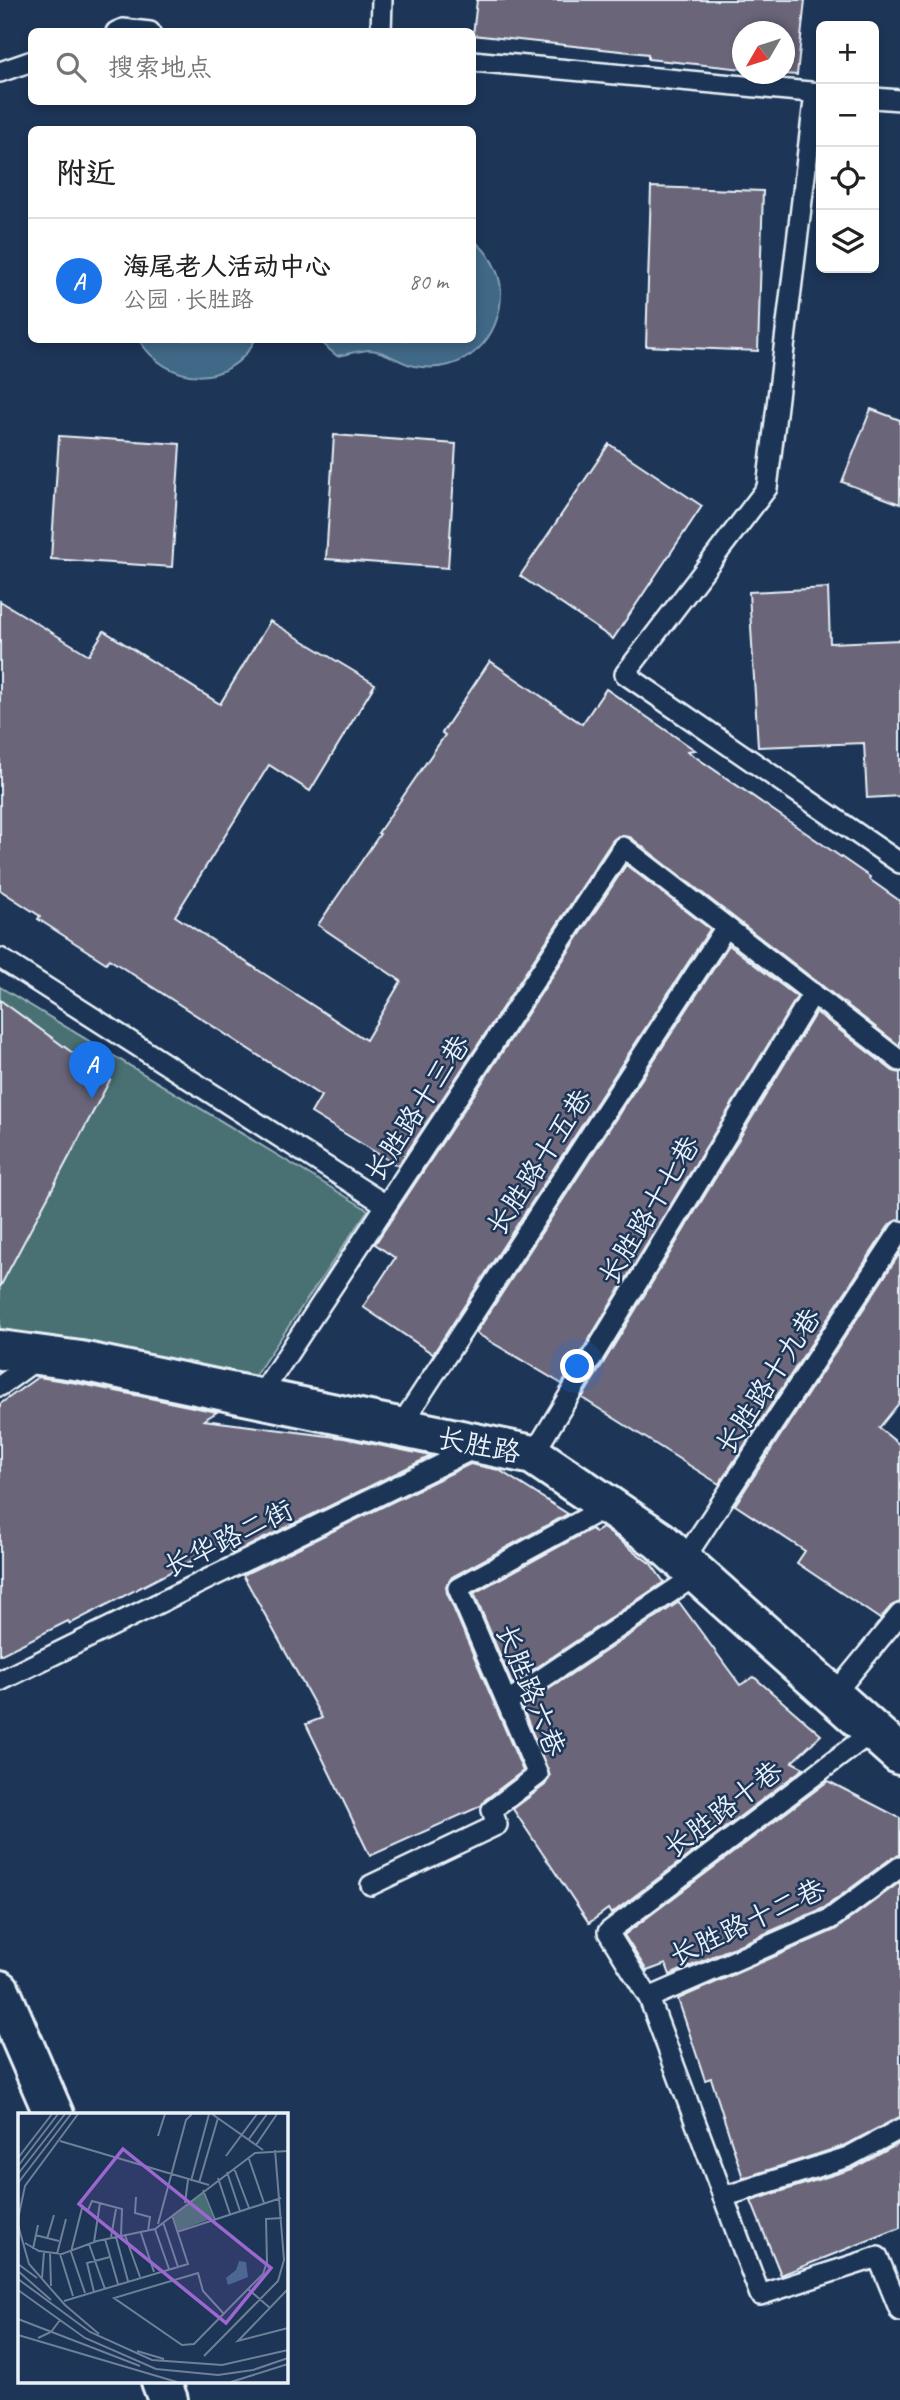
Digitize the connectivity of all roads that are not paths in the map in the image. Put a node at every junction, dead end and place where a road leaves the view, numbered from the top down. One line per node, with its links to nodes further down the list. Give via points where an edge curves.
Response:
1 (382, 0): 2 (lane)
2 (381, 28)
3 (476, 61): 6 (lane)
4 (28, 62): 5 (lane)
5 (0, 72)
6 (816, 93)
7 (879, 98): 8 (lane)
8 (900, 100)
9 (816, 108): 10 (lane, via 766,488 625,674)
10 (900, 863)
11 (726, 927): 13 (lane); 15 (lane, 长胜路十三巷, via 623,847); 21 (lane, 长胜路十五巷)
12 (0, 958): 15 (lane)
13 (813, 993): 14 (lane); 23 (lane, 长胜路十七巷)
14 (900, 1060)
15 (386, 1205): 20 (lane, 长胜路十三巷)
16 (900, 1231): 25 (lane, 长胜路十九巷)
17 (0, 1350): 18 (street, 长胜路)
18 (41, 1356): 19 (lane); 20 (street, 长胜路)
19 (0, 1386)
20 (258, 1399): 21 (street, 长胜路)
21 (398, 1428): 22 (street, 长胜路)
22 (481, 1445): 23 (street, 长胜路); 27 (lane, 长华路二街)
23 (533, 1455): 24 (street, 长胜路)
24 (608, 1506): 25 (street, 长胜路); 29 (lane, 长胜路六巷, via 458,1588)
25 (691, 1568): 28 (street, 长胜路); 29 (lane)
26 (900, 1614): 28 (lane)
27 (0, 1681)
28 (832, 1697): 30 (street, 长胜路)
29 (507, 1702): 32 (lane, 长胜路六巷, via 538,1775 492,1810 497,1825)
30 (886, 1743): 34 (lane, 长胜路十巷, via 608,1932)
31 (900, 1867): 34 (lane, 长胜路十二巷, via 830,1919)
32 (371, 1885)
33 (0, 1990): 35 (street)
34 (649, 1998): 37 (lane)
35 (53, 2113)
36 (900, 2129): 37 (lane, via 848,2157)
37 (723, 2197): 38 (lane, via 760,2295 878,2256)
38 (900, 2311)
39 (161, 2382): 40 (street)
40 (168, 2400)

